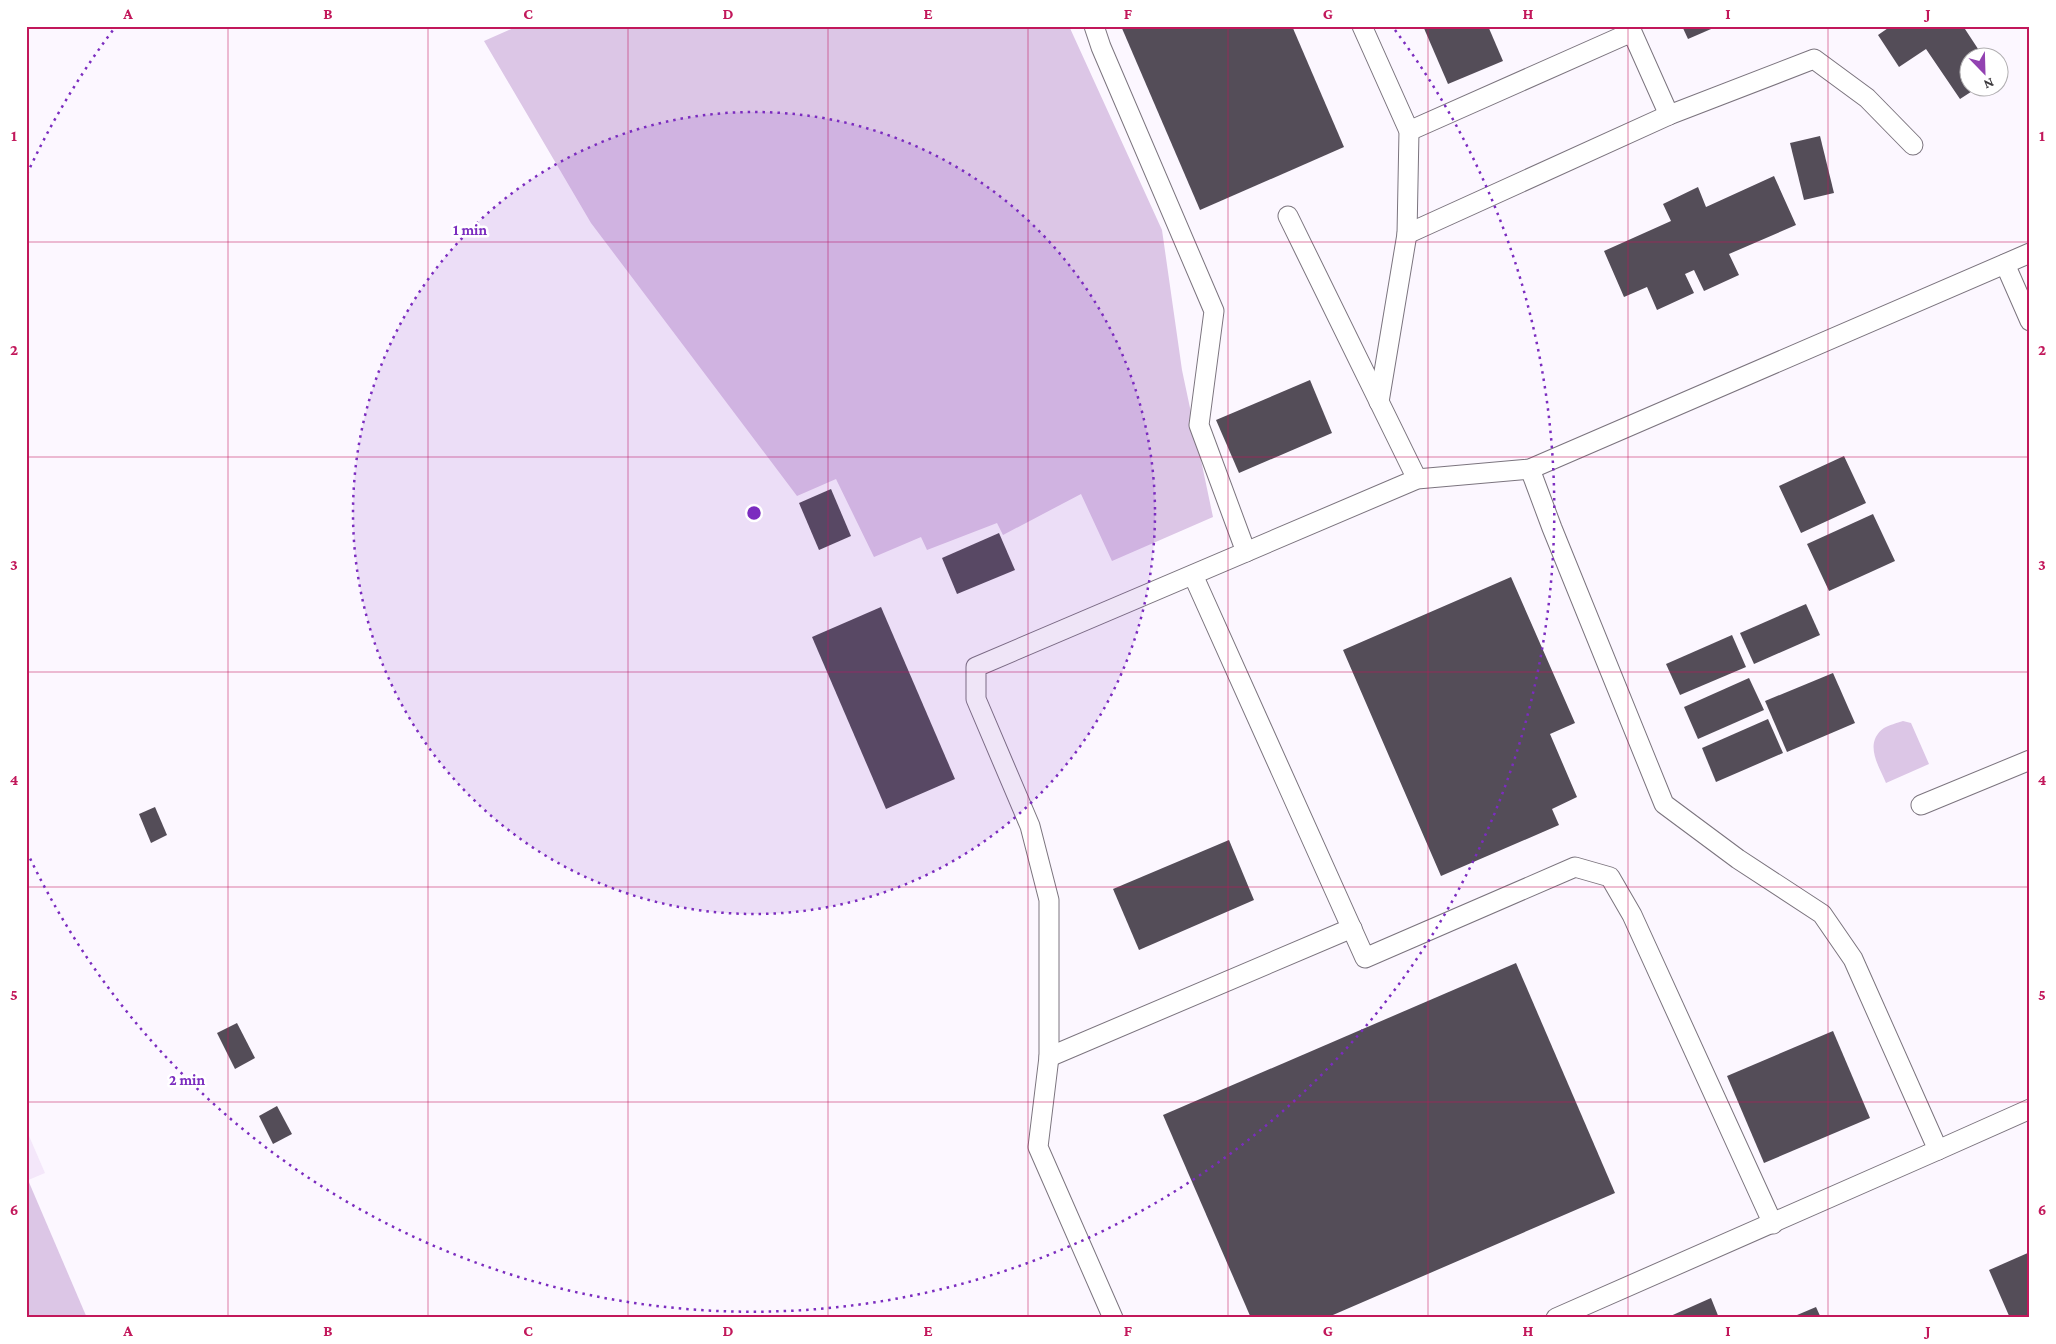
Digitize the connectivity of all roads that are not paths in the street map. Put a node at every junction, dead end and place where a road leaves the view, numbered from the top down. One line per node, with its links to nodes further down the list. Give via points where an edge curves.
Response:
1 (1094, 26): 14 (lane, via 1214,311 1199,425)
2 (1362, 26): 4 (lane)
3 (1669, 115): 4 (lane, via 1632,32); 5 (lane, via 1814,59 1866,98); 7 (lane)
4 (1409, 131): 7 (lane)
5 (1913, 145)
6 (1288, 216): 11 (lane)
7 (1407, 234): 11 (lane)
8 (2030, 253): 9 (lane)
9 (2005, 264): 10 (lane); 12 (lane)
10 (2030, 321)
11 (1379, 402): 13 (lane)
12 (1530, 469): 13 (lane); 21 (lane, via 1664,804 1738,859 1822,914 1853,959)
13 (1417, 479): 14 (lane)
14 (1246, 552): 15 (lane)
15 (1193, 575): 18 (lane); 19 (lane, via 976,667 976,699 1030,826 1049,900)
16 (2030, 760): 17 (lane)
17 (1921, 805)
18 (1352, 928): 19 (lane); 22 (lane, via 1365,958 1575,867 1610,877 1632,915)
19 (1049, 1057): 23 (lane, via 1038,1147)
20 (2030, 1109): 21 (lane)
21 (1938, 1150): 22 (lane)
22 (1773, 1224): 24 (lane)
23 (1113, 1318)
24 (1556, 1318)

